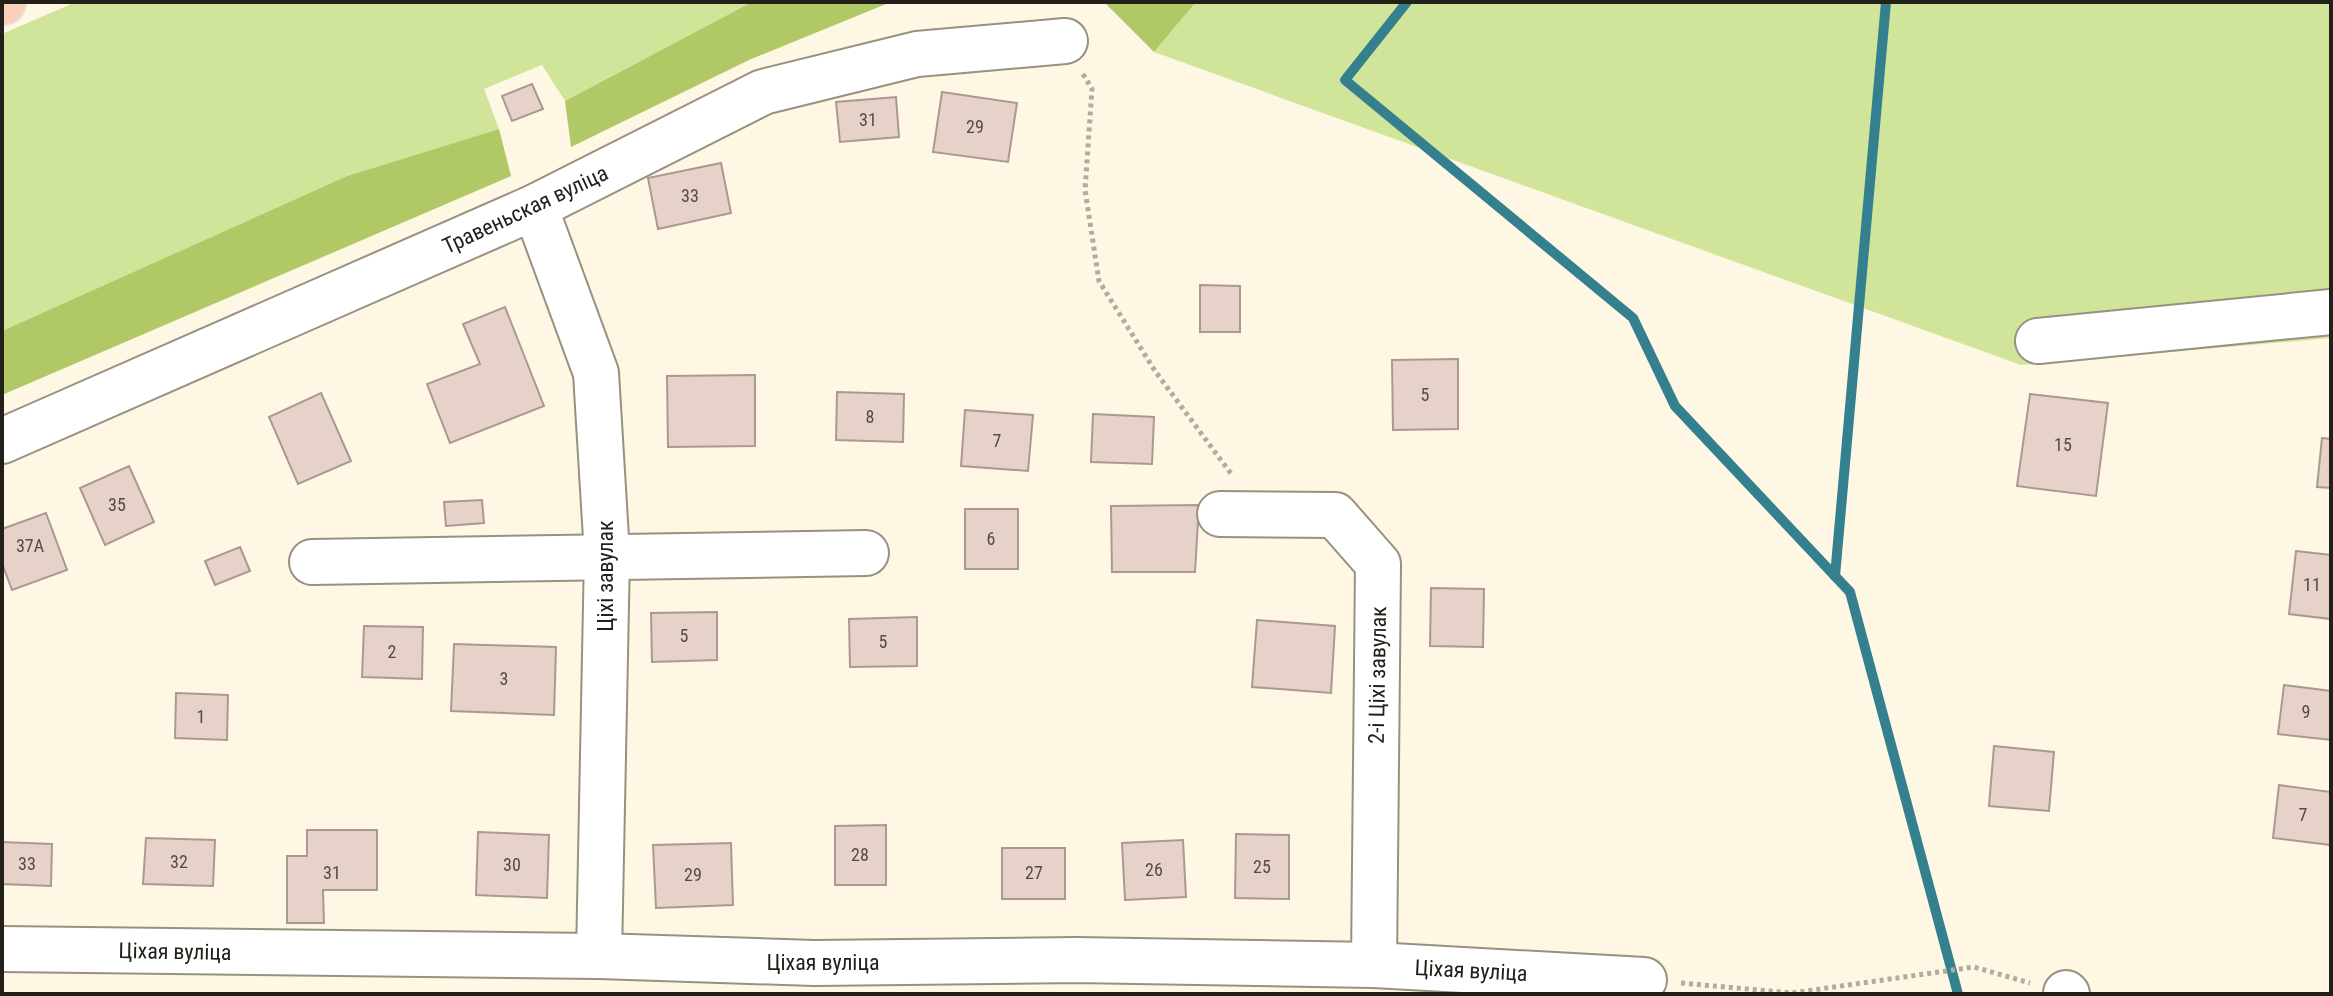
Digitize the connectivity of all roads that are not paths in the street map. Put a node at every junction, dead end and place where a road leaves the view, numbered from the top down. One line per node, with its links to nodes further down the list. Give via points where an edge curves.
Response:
1 (1065, 41): 2 (street, Травеньская вуліца, via 917,54 763,92)
2 (535, 207): 5 (street, Травеньская вуліца); 8 (street, Ціхі завулак, via 596,373)
3 (2331, 312): 4 (street)
4 (2038, 341)
5 (2, 441)
6 (1241, 514): 12 (street, 2-і Ціхі завулак, via 1335,515 1378,564)
7 (866, 553): 8 (street)
8 (607, 555): 9 (street); 11 (street, Ціхі завулак)
9 (312, 562)
10 (2, 949): 11 (street, Ціхая вуліца)
11 (599, 956): 12 (street, Ціхая вуліца, via 814,963)
12 (1374, 965): 13 (street, Ціхая вуліца)
13 (1644, 980)

